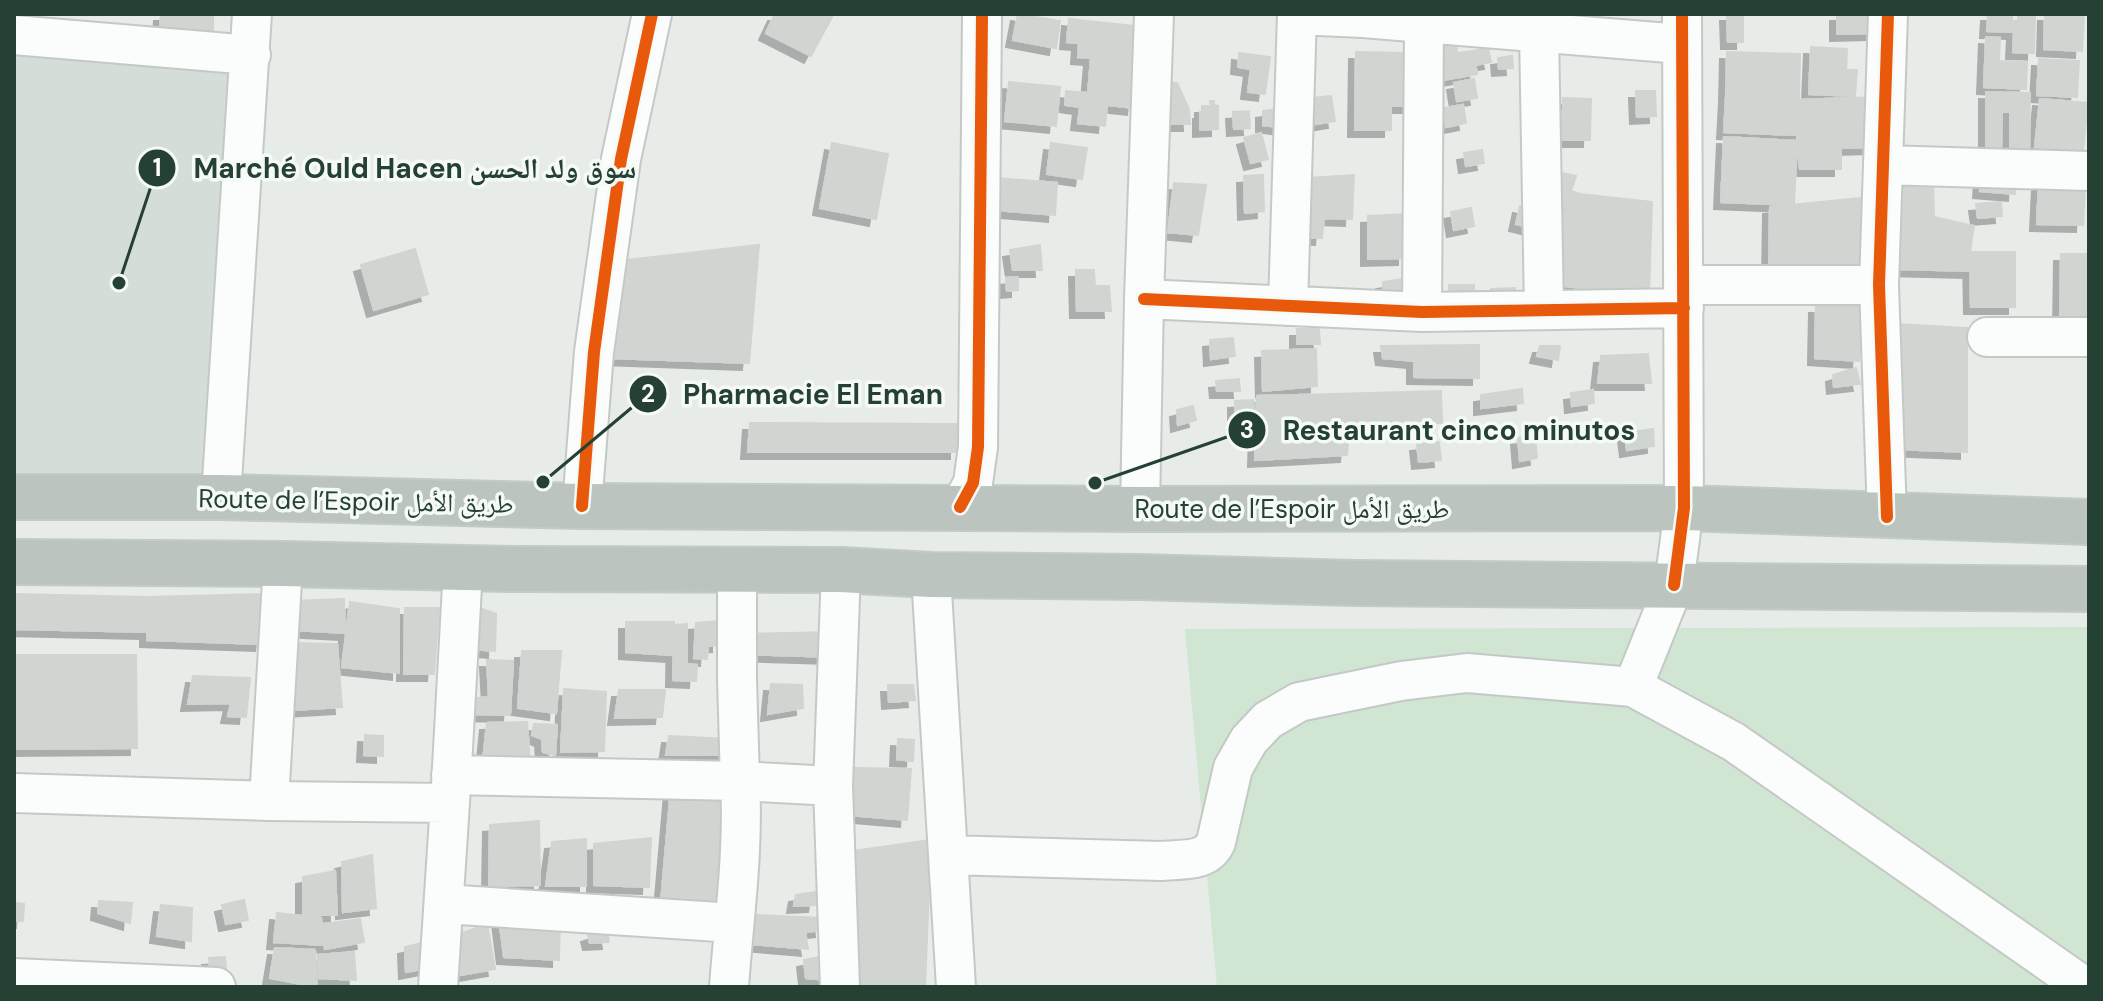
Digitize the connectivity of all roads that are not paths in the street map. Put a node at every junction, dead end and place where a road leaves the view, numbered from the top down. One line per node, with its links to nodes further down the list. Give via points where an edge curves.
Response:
1 (252, 14): 13 (street)
2 (652, 14): 26 (street, via 619,174 594,352)
3 (982, 14): 27 (street, via 978,447 973,483)
4 (1154, 14): 18 (street)
5 (1297, 14): 7 (street); 19 (street)
6 (1888, 14): 14 (street)
7 (1363, 16): 9 (street)
8 (1464, 20): 9 (street); 11 (street)
9 (1424, 24): 21 (street)
10 (1682, 29): 11 (street); 17 (street)
11 (1539, 33): 20 (street)
12 (14, 35): 13 (street)
13 (251, 55): 25 (street)
14 (1883, 165): 15 (street); 16 (street)
15 (2089, 171)
16 (1879, 285): 17 (street); 30 (street)
17 (1684, 296): 20 (street); 28 (street)
18 (1144, 299): 19 (street); 29 (street)
19 (1288, 306): 21 (street)
20 (1544, 310): 21 (street)
21 (1422, 312)
22 (1987, 337): 23 (street)
23 (2089, 337)
24 (14, 497): 25 (highway, Route de l’Espoir طريق الأمل)
25 (221, 497): 26 (highway, Route de l’Espoir طريق الأمل)
26 (582, 506): 27 (highway, Route de l’Espoir طريق الأمل)
27 (960, 507): 29 (highway, Route de l’Espoir طريق الأمل)
28 (1684, 508): 29 (highway, Route de l’Espoir طريق الأمل); 30 (highway, Route de l’Espoir طريق الأمل); 38 (street)
29 (1140, 509)
30 (1887, 517): 31 (highway, Route de l’Espoir طريق الأمل)
31 (2089, 522)
32 (14, 562): 33 (highway)
33 (283, 564): 34 (highway); 45 (street)
34 (463, 568): 35 (highway); 43 (street)
35 (737, 569): 36 (highway); 41 (street)
36 (841, 570): 37 (highway); 42 (street)
37 (931, 575): 38 (highway); 46 (street)
38 (1674, 585): 39 (highway); 40 (street)
39 (2089, 589)
40 (1633, 687): 46 (street, via 1467,673 1299,702 1268,720 1249,740 1233,768 1216,842 1208,854 1161,861); 55 (street, via 1734,742)
41 (740, 781): 42 (street); 43 (street); 48 (street)
42 (833, 786): 53 (street)
43 (451, 789): 45 (street); 47 (street)
44 (14, 793): 45 (street)
45 (269, 801)
46 (948, 855): 54 (street)
47 (444, 904): 48 (street); 51 (street)
48 (734, 923): 52 (street)
49 (14, 978): 50 (street)
50 (216, 987)
51 (438, 987)
52 (729, 987)
53 (840, 987)
54 (956, 987)
55 (2085, 987)

